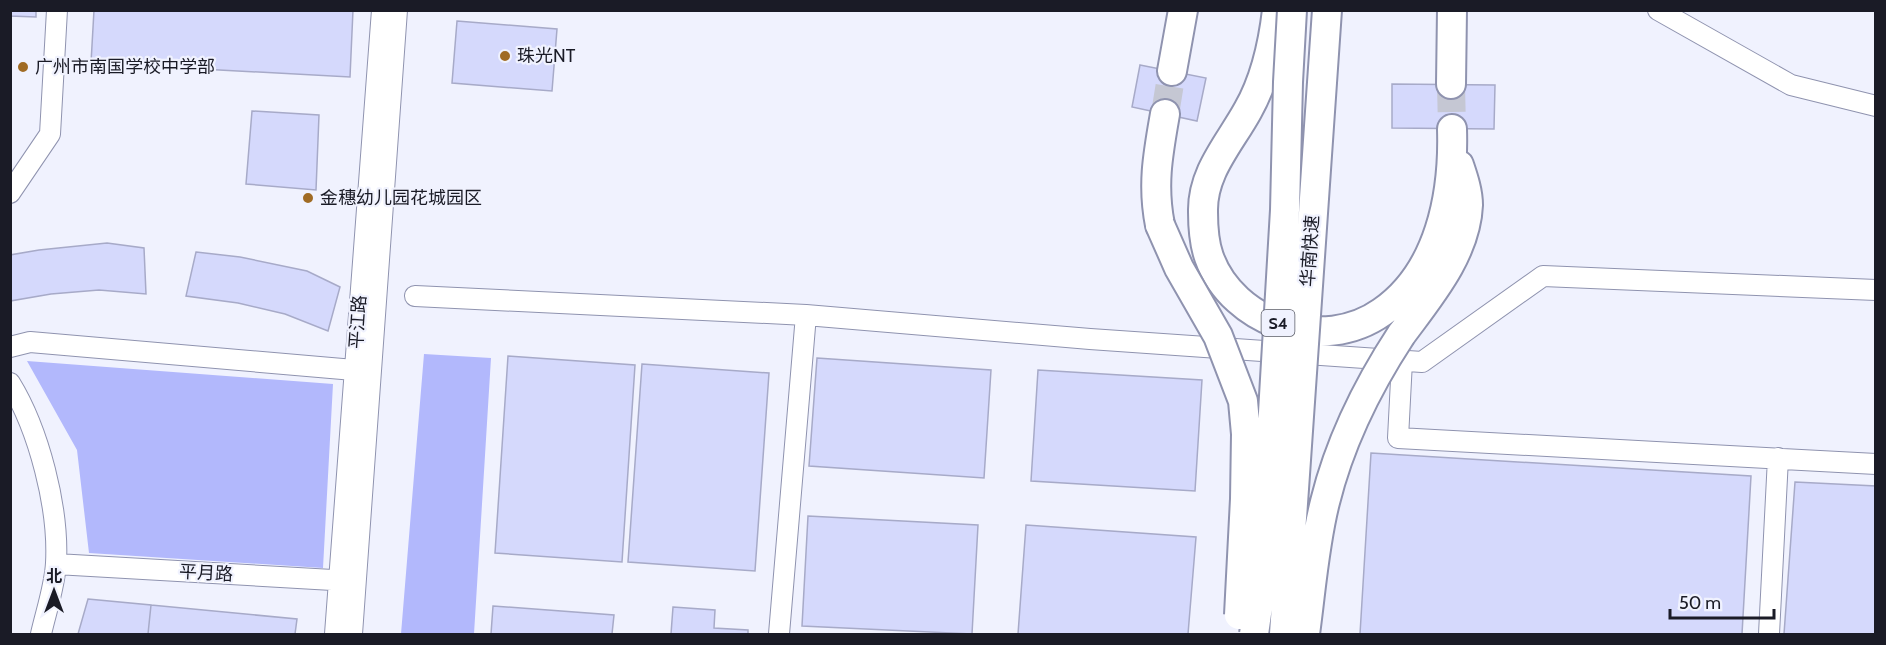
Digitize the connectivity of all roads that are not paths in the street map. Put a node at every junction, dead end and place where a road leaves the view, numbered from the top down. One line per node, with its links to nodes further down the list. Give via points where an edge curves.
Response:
1 (57, 10): 16 (street, via 50,134)
2 (382, 10): 22 (street, 平江路)
3 (397, 10): 27 (street, 平江路)
4 (1183, 10): 11 (highway)
5 (1277, 10): 21 (highway, via 1274,38 1259,88 1213,168 1205,190 1202,210 1208,256 1233,295 1251,312 1287,327 1312,332 1355,326 1381,313 1400,296 1431,250 1443,222 1449,192 1452,138 1468,205 1464,228 1456,251)
6 (1292, 10): 33 (highway, 华南快速 / S4, bridge, via 1286,210 1264,565)
7 (1327, 10): 15 (highway, 华南快速 / S4, bridge)
8 (1342, 10): 15 (highway, bridge)
9 (1452, 10): 12 (highway)
10 (1658, 10): 13 (street, via 1791,86)
11 (1172, 71)
12 (1450, 84)
13 (1875, 106)
14 (1165, 114): 32 (highway, bridge, via 1155,200 1160,225 1179,268 1218,336 1243,401 1245,499)
15 (1315, 174): 34 (highway, 华南快速 / S4, bridge)
16 (10, 193)
17 (1875, 290): 21 (street, via 1543,276 1422,362)
18 (415, 296): 19 (street)
19 (806, 315): 21 (street, via 1102,340); 31 (street)
20 (10, 347): 22 (street, via 30,342)
21 (1402, 348): 24 (street, via 1398,438); 35 (highway, bridge, via 1376,374 1341,449 1324,503)
22 (354, 370): 27 (street, 平江路)
23 (10, 383): 26 (street, via 20,398 40,451 54,515)
24 (1778, 458): 25 (street); 36 (street)
25 (1875, 464)
26 (56, 564): 27 (street, 平月路); 28 (street)
27 (347, 581): 29 (street, 平江路); 30 (street, 平江路)
28 (41, 634)
29 (335, 634)
30 (352, 634)
31 (779, 634)
32 (1237, 634)
33 (1254, 634)
34 (1284, 634)
35 (1305, 634)
36 (1769, 634)

